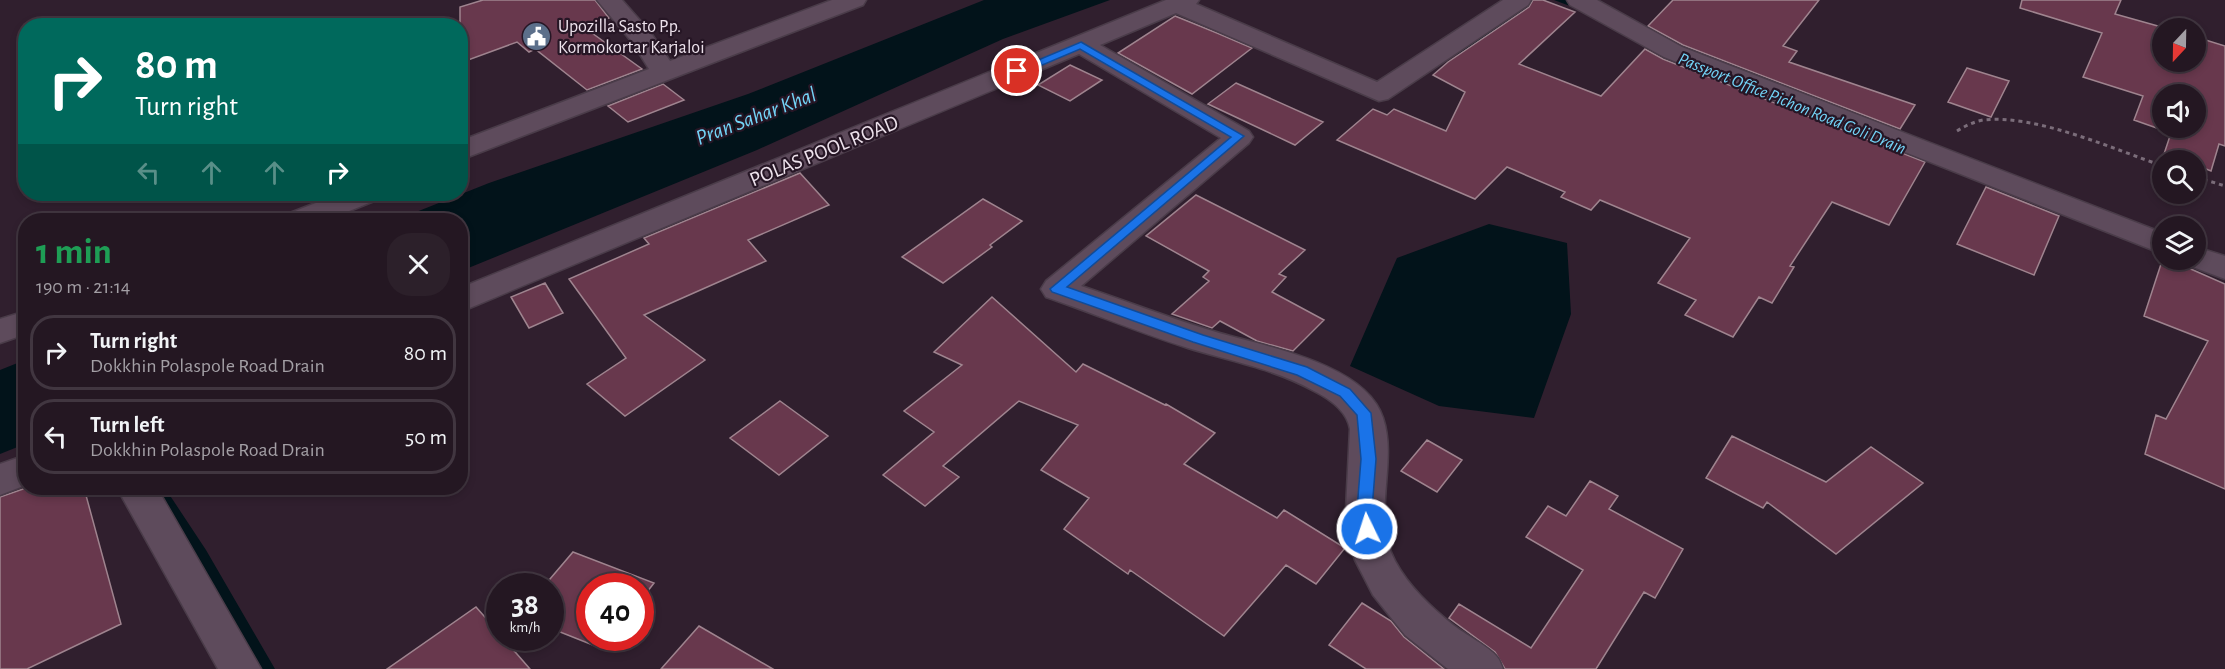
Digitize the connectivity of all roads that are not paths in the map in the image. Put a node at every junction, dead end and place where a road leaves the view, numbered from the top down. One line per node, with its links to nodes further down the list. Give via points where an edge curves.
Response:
1 (609, 0): 7 (street)
2 (854, 0): 7 (street)
3 (1519, 0): 5 (street, via 1379,93)
4 (1579, 0): 11 (street, via 1673,52)
5 (1181, 2): 6 (street, POLAS POOL ROAD)
6 (1081, 45): 14 (street, POLAS POOL ROAD); 21 (street, via 1239,136 1057,289 1302,371 1345,393 1364,413 1369,459 1364,510 1370,548 1391,593 1442,643)
7 (664, 72): 8 (street)
8 (468, 149)
9 (360, 204): 10 (street)
10 (327, 213)
11 (2152, 240)
12 (2206, 261): 13 (street)
13 (2225, 268)
14 (468, 297)
15 (18, 325): 16 (street)
16 (0, 331)
17 (18, 472): 18 (street)
18 (0, 480)
19 (141, 495): 20 (street)
20 (240, 669)
21 (1482, 669)

